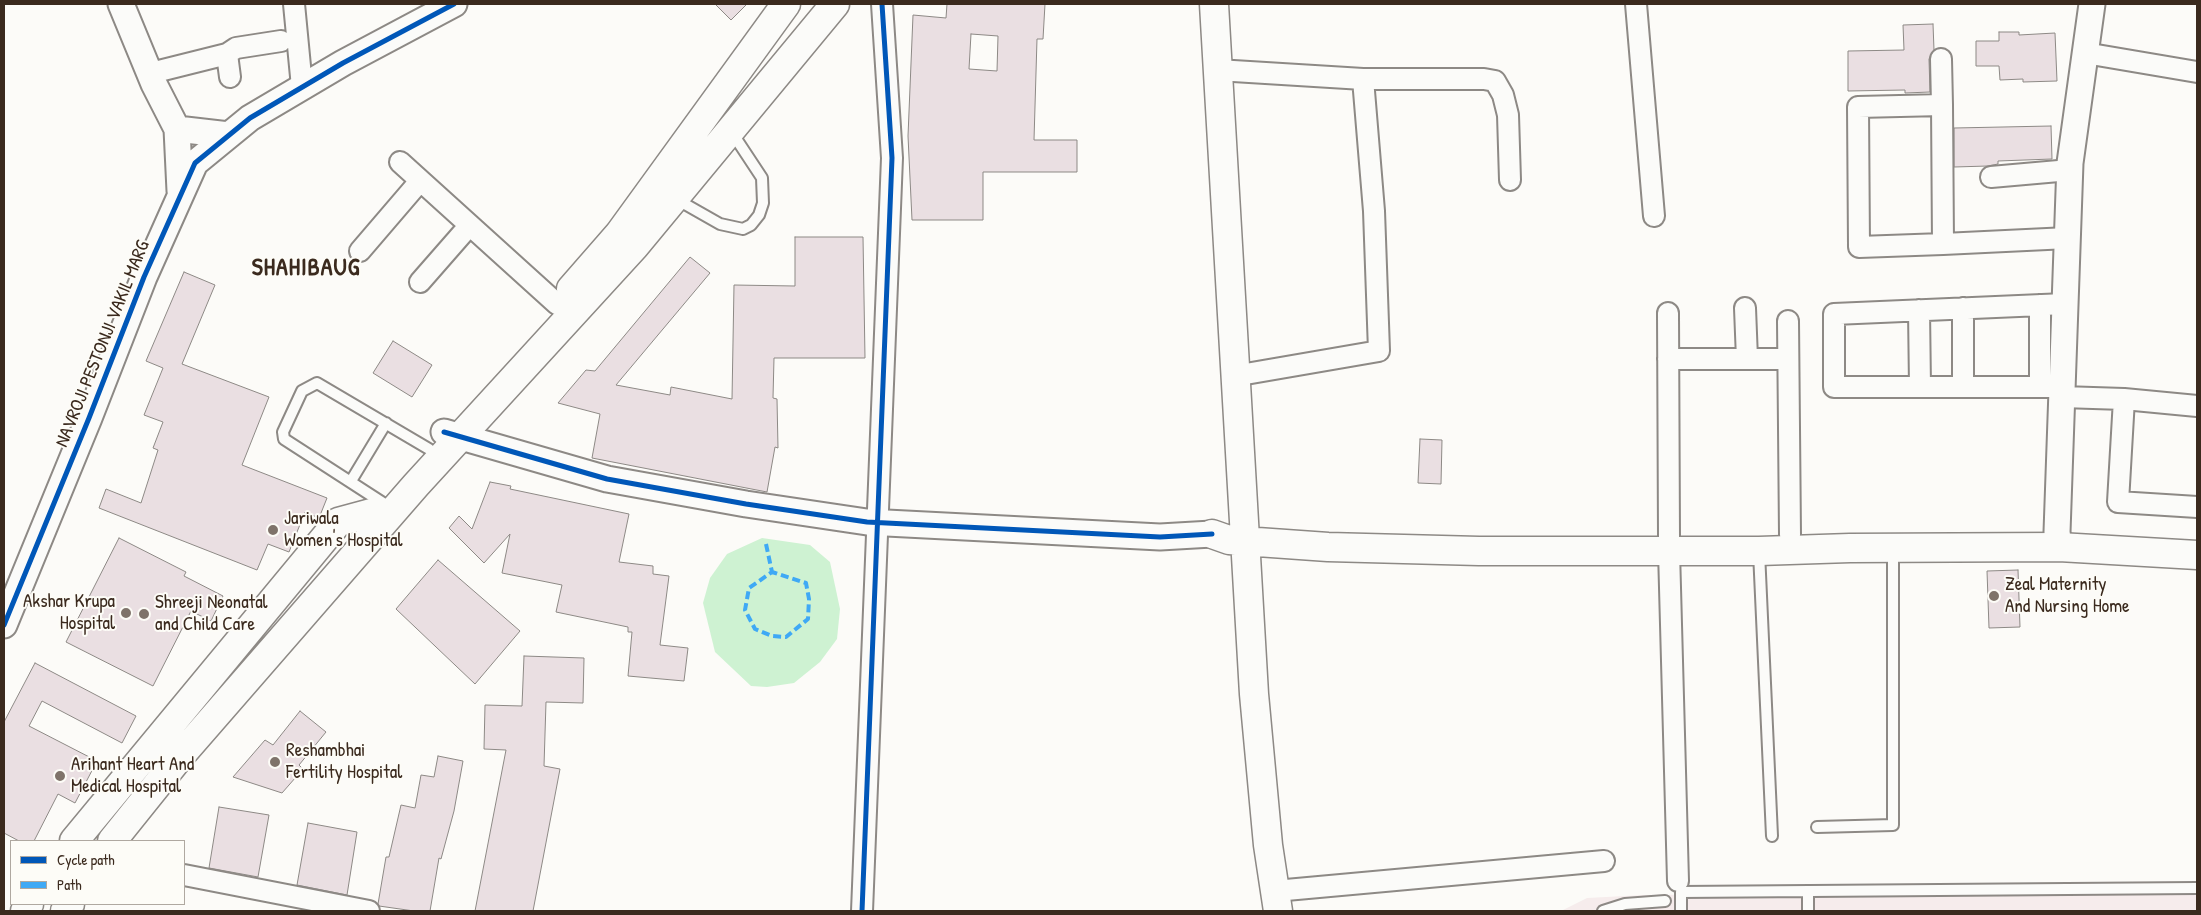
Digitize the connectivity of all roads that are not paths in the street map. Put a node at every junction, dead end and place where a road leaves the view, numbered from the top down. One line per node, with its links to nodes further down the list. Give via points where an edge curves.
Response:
1 (120, 4): 17 (street)
2 (294, 4): 20 (street)
3 (454, 4): 20 (street, NAVROJI PESTONJI VAKIL MARG)
4 (786, 4): 38 (main road, via 618,234)
5 (835, 4): 23 (main road)
6 (882, 4): 60 (street, via 892,158)
7 (1197, 4): 61 (main road, via 1213,311)
8 (1214, 4): 15 (main road)
9 (1636, 4): 32 (street)
10 (2092, 4): 12 (street)
11 (282, 41): 13 (street, via 236,48)
12 (2085, 53): 16 (street); 26 (street)
13 (226, 54): 17 (street); 18 (street)
14 (1941, 59): 21 (street)
15 (1217, 70): 19 (street); 49 (main road)
16 (2197, 72)
17 (151, 73): 22 (street)
18 (230, 76)
19 (1363, 79): 28 (street, via 1484,78 1495,81 1503,94 1508,115); 49 (street, via 1374,211 1378,351)
20 (302, 87): 24 (street, NAVROJI PESTONJI VAKIL MARG, via 250,118)
21 (1942, 105): 35 (street); 35 (street, via 1858,107 1858,117 1859,247)
22 (177, 129): 24 (street); 30 (street)
23 (730, 130): 31 (main road); 31 (lane, via 762,178 763,203 751,225 743,229 720,224)
24 (229, 135): 30 (street, NAVROJI PESTONJI VAKIL MARG, via 195,163)
25 (400, 162): 29 (street)
26 (2070, 170): 27 (street); 34 (street)
27 (1991, 177)
28 (1510, 180)
29 (420, 181): 33 (street); 36 (street)
30 (180, 197): 69 (street, NAVROJI PESTONJI VAKIL MARG, via 144,277 89,418)
31 (674, 198): 56 (main road, via 634,247)
32 (1654, 216)
33 (469, 226): 37 (street); 38 (street)
34 (2068, 238): 35 (street); 39 (street)
35 (1943, 244)
36 (360, 251)
37 (420, 282)
38 (557, 304): 56 (main road)
39 (2065, 304): 40 (street); 52 (street)
40 (2040, 305): 42 (street); 52 (street)
41 (1745, 308): 47 (street)
42 (1963, 308): 43 (street); 51 (street)
43 (1919, 310): 50 (street); 50 (street, via 1834,314 1834,387)
44 (1668, 313): 46 (street)
45 (1788, 321): 48 (street)
46 (1668, 359): 47 (street); 65 (street)
47 (1747, 359): 48 (street)
48 (1788, 359): 62 (street)
49 (1234, 376): 61 (main road)
50 (1920, 387): 51 (street)
51 (1963, 387): 52 (street)
52 (2055, 390): 53 (street); 64 (street)
53 (2124, 400): 54 (street); 59 (street, via 2118,502)
54 (2197, 406)
55 (386, 423): 56 (lane); 57 (lane); 57 (lane, via 317,383 302,391 283,432 284,439)
56 (445, 439): 58 (main road); 60 (street, via 607,479 746,504); 75 (main road, via 416,485 181,755)
57 (351, 481): 58 (lane)
58 (379, 507): 73 (main road, via 338,522); 74 (main road, via 171,747)
59 (2197, 508)
60 (876, 522): 61 (street, via 1160,537); 84 (street)
61 (1232, 535): 65 (main road); 82 (main road, via 1254,694)
62 (1790, 535): 64 (main road); 65 (main road)
63 (2197, 537): 64 (main road)
64 (2058, 539): 66 (main road); 68 (main road)
65 (1669, 544): 67 (main road); 78 (street)
66 (1893, 548): 67 (main road); 71 (lane, via 1892,825)
67 (1759, 551): 72 (lane)
68 (2197, 554)
69 (9, 598): 70 (street, NAVROJI PESTONJI VAKIL MARG)
70 (4, 625)
71 (1817, 827)
72 (1772, 836)
73 (75, 840)
74 (96, 840)
75 (113, 840)
76 (1604, 861): 82 (street)
77 (185, 875): 83 (street)
78 (1679, 886): 80 (lane); 86 (lane)
79 (2197, 888): 80 (lane)
80 (1808, 891): 87 (lane)
81 (1665, 901): 85 (lane, via 1625,904)
82 (1271, 904)
83 (369, 911)
84 (862, 911)
85 (1603, 911)
86 (1681, 911)
87 (1808, 911)

